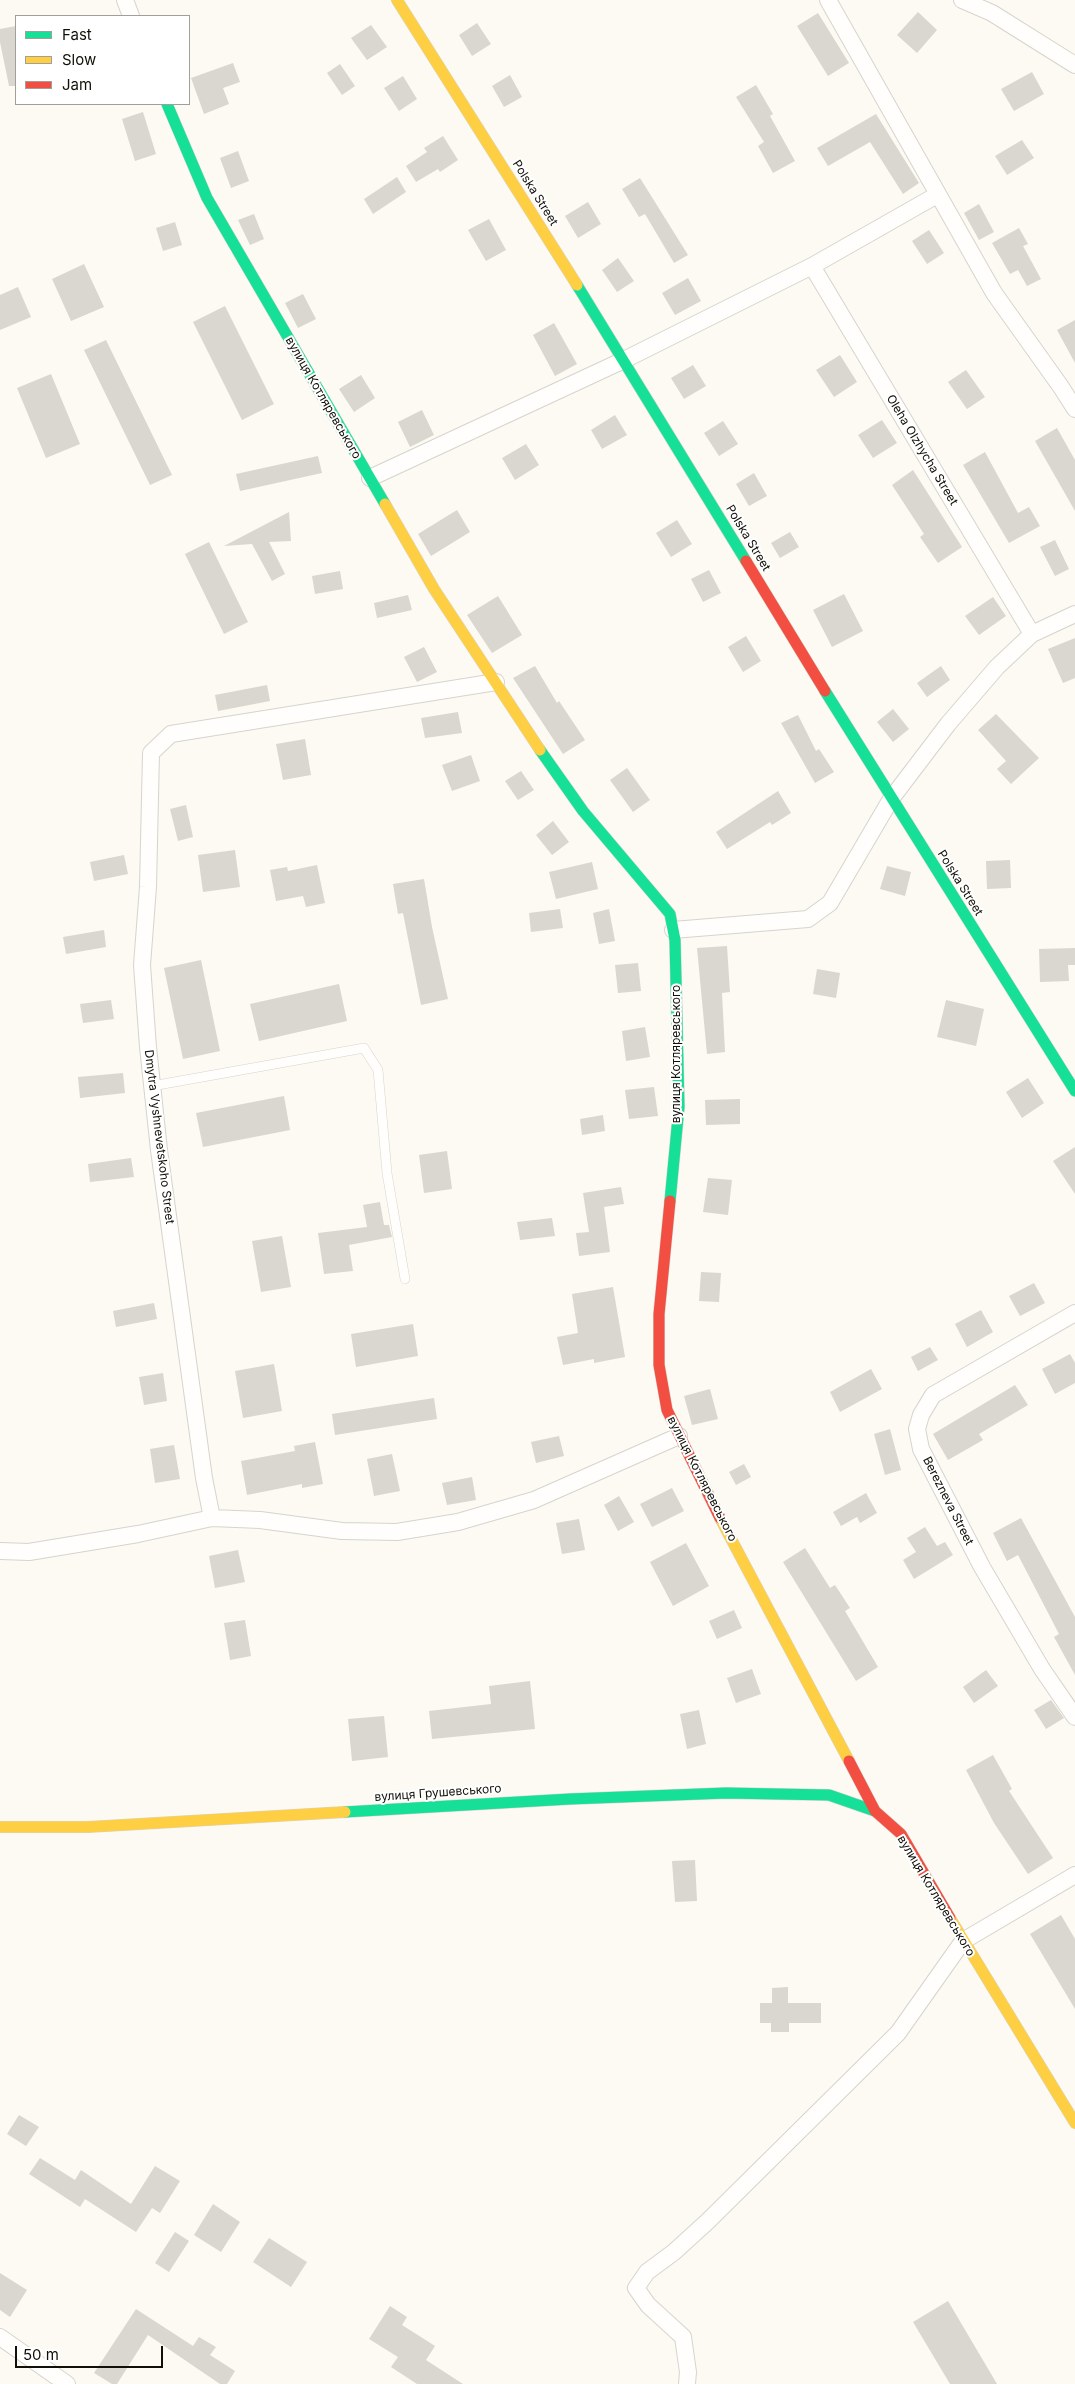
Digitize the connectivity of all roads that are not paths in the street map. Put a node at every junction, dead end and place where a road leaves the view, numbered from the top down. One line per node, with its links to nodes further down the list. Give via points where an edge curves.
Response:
1 (125, 0): 5 (street)
2 (397, 0): 10 (street, Polska Street)
3 (828, 0): 8 (street)
4 (962, 0): 6 (street)
5 (131, 15)
6 (1071, 58)
7 (168, 105): 12 (street, вулиця Котляревського, via 207,198)
8 (937, 195): 9 (street); 11 (street, via 994,293)
9 (812, 266): 10 (street); 14 (street, Oleha Olzhycha Street)
10 (624, 360): 12 (street); 16 (street, Polska Street)
11 (1075, 409)
12 (370, 478): 15 (street, вулиця Котляревського, via 434,589)
13 (1075, 614): 14 (street)
14 (1032, 634): 16 (street, via 997,667 948,724)
15 (496, 682): 17 (street, вулиця Котляревського, via 583,811 670,914); 18 (street, Dmytra Vyshnevetskoho Street, via 172,734 151,753 148,887 142,965)
16 (891, 799): 17 (street, via 830,903 808,919); 19 (street, Polska Street)
17 (673, 930): 22 (street, вулиця Котляревського, via 679,1107 659,1314 660,1365 667,1410)
18 (152, 1086): 20 (lane, via 364,1048 378,1070 387,1173); 23 (street, Dmytra Vyshnevetskoho Street)
19 (1075, 1091)
20 (405, 1279)
21 (1075, 1313): 25 (street, Berezneva Street, via 933,1395 917,1429 921,1450 982,1567 1042,1669)
22 (679, 1436): 23 (street, via 534,1500 458,1522 378,1532); 26 (street, вулиця Котляревського)
23 (212, 1518): 24 (street, via 29,1552)
24 (0, 1551)
25 (1075, 1717)
26 (875, 1811): 27 (street, вулиця Грушевського, via 829,1795 726,1793 108,1826); 29 (street, вулиця Котляревського, via 901,1834)
27 (0, 1828)
28 (1075, 1875): 29 (street)
29 (963, 1941): 30 (street, вулиця Котляревського); 33 (street, via 898,2033 708,2221 647,2272 636,2288 648,2305 683,2337)
30 (1075, 2123)
31 (0, 2338): 32 (street)
32 (67, 2384)
33 (687, 2384)

